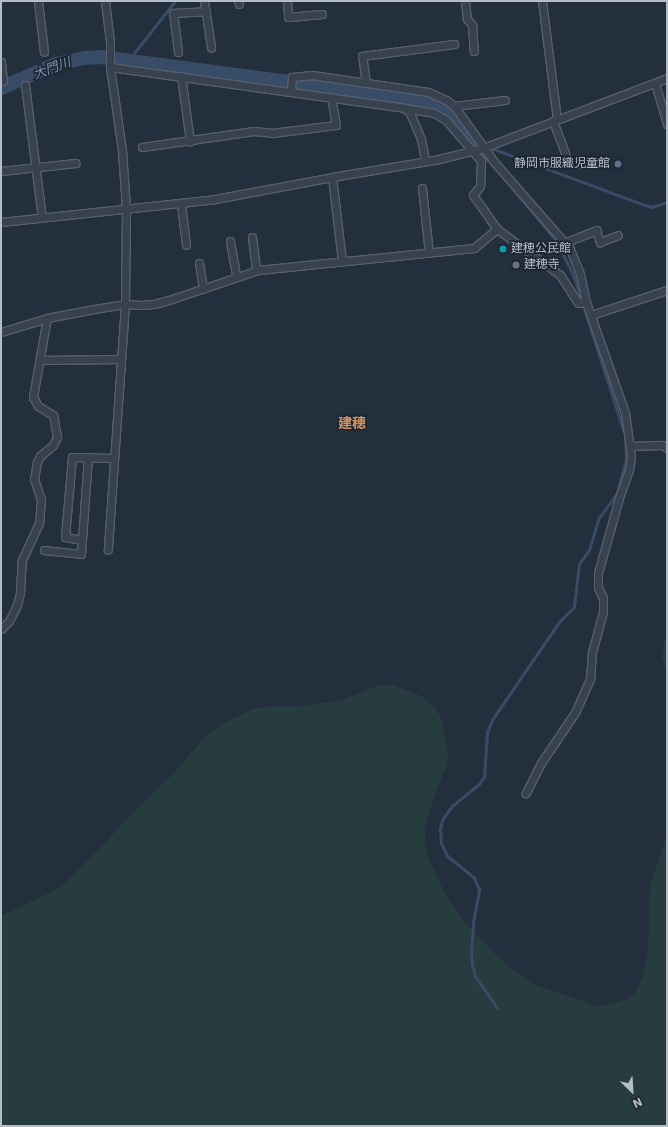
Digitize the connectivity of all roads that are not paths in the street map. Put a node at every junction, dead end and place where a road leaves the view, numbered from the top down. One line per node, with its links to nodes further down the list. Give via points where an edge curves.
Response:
1 (38, 1): 12 (street)
2 (105, 1): 15 (street)
3 (204, 1): 7 (street)
4 (287, 1): 8 (street, via 288,17)
5 (465, 1): 11 (street, via 467,19 472,25)
6 (542, 1): 27 (street)
7 (206, 11): 10 (street); 13 (street, via 173,13)
8 (322, 14)
9 (454, 44): 19 (street, via 362,56)
10 (212, 47)
11 (474, 51)
12 (44, 52)
13 (178, 52)
14 (1, 62): 18 (street)
15 (110, 67): 16 (street); 41 (street, via 122,150)
16 (181, 76): 22 (street); 29 (street)
17 (667, 78): 20 (street)
18 (3, 81)
19 (366, 83): 22 (street, via 312,74 292,77); 25 (street, via 428,92)
20 (655, 83): 27 (street); 28 (street)
21 (25, 85): 36 (street)
22 (291, 91): 23 (street)
23 (331, 97): 26 (street); 29 (street, via 336,125)
24 (505, 100): 25 (street)
25 (454, 106): 31 (street)
26 (404, 108): 32 (street, via 434,113 446,120); 33 (street, via 410,113 421,139)
27 (555, 120): 31 (street); 35 (street, via 568,161)
28 (667, 124)
29 (190, 141): 30 (street)
30 (142, 147)
31 (483, 148): 32 (street); 48 (street)
32 (472, 151): 33 (street); 44 (street, via 481,162 480,186 473,195)
33 (425, 160): 38 (street)
34 (76, 163): 36 (street)
35 (578, 164)
36 (36, 167): 37 (street); 42 (street)
37 (1, 171)
38 (332, 177): 40 (street, via 215,200); 51 (street)
39 (422, 188): 50 (street)
40 (181, 204): 41 (street); 49 (street)
41 (126, 208): 42 (street); 58 (street)
42 (42, 217): 43 (street)
43 (1, 222)
44 (497, 228): 50 (street, via 474,248); 57 (street, via 560,275 578,303)
45 (618, 235): 48 (street, via 600,242 596,230)
46 (252, 237): 53 (street)
47 (230, 241): 54 (street)
48 (564, 243): 57 (street, via 570,249 580,274)
49 (186, 245)
50 (428, 253): 51 (street)
51 (342, 261): 53 (street)
52 (199, 263): 55 (street)
53 (256, 270): 54 (street)
54 (236, 276): 55 (street)
55 (203, 289): 58 (street, via 154,304)
56 (667, 290): 59 (street)
57 (586, 302): 59 (street)
58 (125, 304): 60 (street); 62 (street)
59 (591, 315): 64 (street, via 625,413)
60 (47, 318): 61 (street); 63 (street)
61 (1, 332)
62 (121, 359): 63 (street); 67 (street)
63 (40, 360): 71 (street, via 33,397 38,406 52,415 57,437 37,462 34,479 40,500 39,523 22,560 17,605 9,621)
64 (630, 446): 65 (street, via 662,445); 72 (street, via 629,470 598,573 603,612 592,652 590,679 576,711 540,763)
65 (667, 448)
66 (88, 457): 67 (street); 68 (street); 68 (street, via 72,457 65,537)
67 (114, 458): 69 (street)
68 (82, 540): 70 (street, via 81,554)
69 (108, 549)
70 (44, 550)
71 (1, 629)
72 (526, 793)

